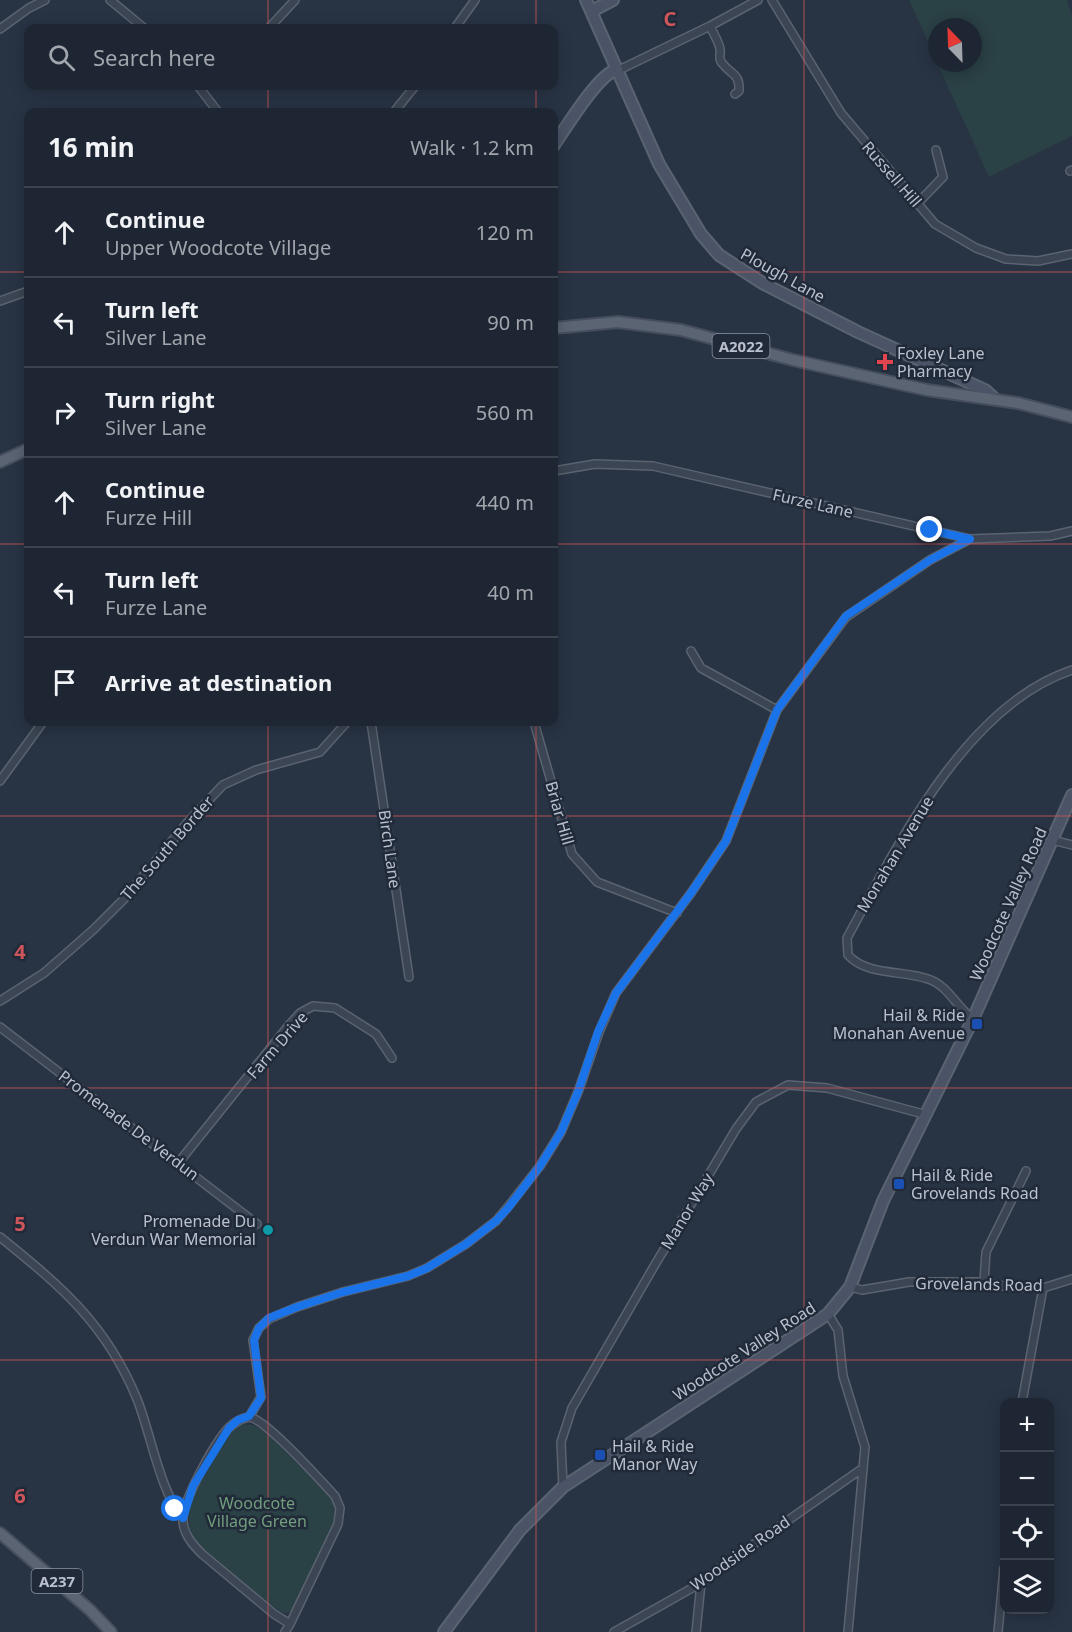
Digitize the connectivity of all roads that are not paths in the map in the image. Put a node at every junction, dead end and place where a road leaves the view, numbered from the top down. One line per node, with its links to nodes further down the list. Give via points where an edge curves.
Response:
1 (45, 0): 14 (street)
2 (110, 0): 10 (street)
3 (295, 0): 11 (street)
4 (475, 0): 12 (street)
5 (586, 0): 9 (street, Plough Lane)
6 (613, 0): 9 (street)
7 (758, 0): 13 (street)
8 (772, 0): 23 (street, Russell Hill, via 841,113)
9 (592, 11): 15 (street, Plough Lane)
10 (139, 24)
11 (273, 24)
12 (458, 24)
13 (710, 26): 15 (street); 18 (street, via 720,47 720,59 739,84)
14 (0, 29)
15 (615, 70): 21 (street, via 608,73); 28 (street, Plough Lane, via 659,164 701,234 719,255 764,284 985,390)
16 (201, 90): 19 (street)
17 (412, 90): 20 (street)
18 (735, 94)
19 (215, 108)
20 (397, 108)
21 (558, 140)
22 (936, 150): 23 (street, via 943,177)
23 (917, 204): 24 (street, Russell Hill, via 935,224 956,237 1006,259 1038,261)
24 (1072, 254)
25 (24, 292): 26 (street)
26 (0, 301)
27 (558, 328): 28 (main road, A2022, via 618,322 681,330 927,390)
28 (995, 399): 29 (main road, A2022)
29 (1072, 417)
30 (24, 451): 31 (main road)
31 (0, 462)
32 (558, 470): 34 (street, Furze Lane, via 609,463 653,466)
33 (1072, 531): 34 (street, Furze Lane, via 1041,537)
34 (970, 539): 37 (street, via 930,560 846,616)
35 (692, 651): 37 (street, via 701,668)
36 (1072, 669): 49 (street, Monahan Avenue, via 1024,693 962,753 914,821 847,938 848,955 857,963 930,979)
37 (777, 710): 46 (street, via 726,841)
38 (40, 726): 42 (street)
39 (343, 726): 48 (street, The South Border, via 320,752 256,770 223,785 93,930 44,973)
40 (372, 726): 47 (street, Birch Lane)
41 (535, 726): 46 (street, Briar Hill, via 572,854 597,882)
42 (0, 782)
43 (1072, 795): 44 (street, Woodcote Valley Road)
44 (1052, 840): 45 (street); 49 (street, Woodcote Valley Road)
45 (1072, 845)
46 (677, 913): 63 (street, via 616,993 561,1132 508,1208 466,1244 427,1268 269,1318 254,1340 261,1398)
47 (409, 976)
48 (0, 1001)
49 (973, 1019): 52 (street, Woodcote Valley Road)
50 (0, 1027): 53 (street, Promenade De Verdun)
51 (392, 1058): 53 (street, Farm Drive, via 375,1034 335,1008 306,1009)
52 (927, 1115): 59 (street, Woodcote Valley Road, via 883,1201); 65 (street, Manor Way, via 827,1088 788,1085 756,1102 736,1129 572,1408 561,1442)
53 (179, 1162): 55 (street, Promenade De Verdun)
54 (1026, 1171): 58 (street, via 986,1252)
55 (258, 1224)
56 (0, 1237): 66 (street, via 70,1298 107,1341 136,1399 171,1502)
57 (1072, 1279): 60 (street, Grovelands Road)
58 (984, 1282): 59 (street, Grovelands Road, via 909,1282 862,1290); 60 (street, Grovelands Road)
59 (850, 1287): 61 (street, Woodcote Valley Road)
60 (1043, 1288): 62 (street)
61 (828, 1314): 64 (street, via 838,1330 843,1376 865,1447); 65 (street, Woodcote Valley Road)
62 (1024, 1398)
63 (249, 1416): 66 (street, via 233,1424 223,1438 193,1486); 70 (street, via 287,1447 335,1496 340,1508 335,1533)
64 (863, 1468): 68 (street, Woodside Road); 76 (street)
65 (563, 1487): 73 (street, Woodcote Valley Road, via 520,1530)
66 (183, 1518): 70 (street, via 187,1535 202,1554)
67 (0, 1533): 71 (main road, A237)
68 (701, 1583): 74 (street, Woodside Road); 75 (street)
69 (1000, 1614): 77 (street)
70 (290, 1624): 72 (street)
71 (111, 1632)
72 (285, 1632)
73 (444, 1632)
74 (614, 1632)
75 (696, 1632)
76 (848, 1632)
77 (998, 1632)

